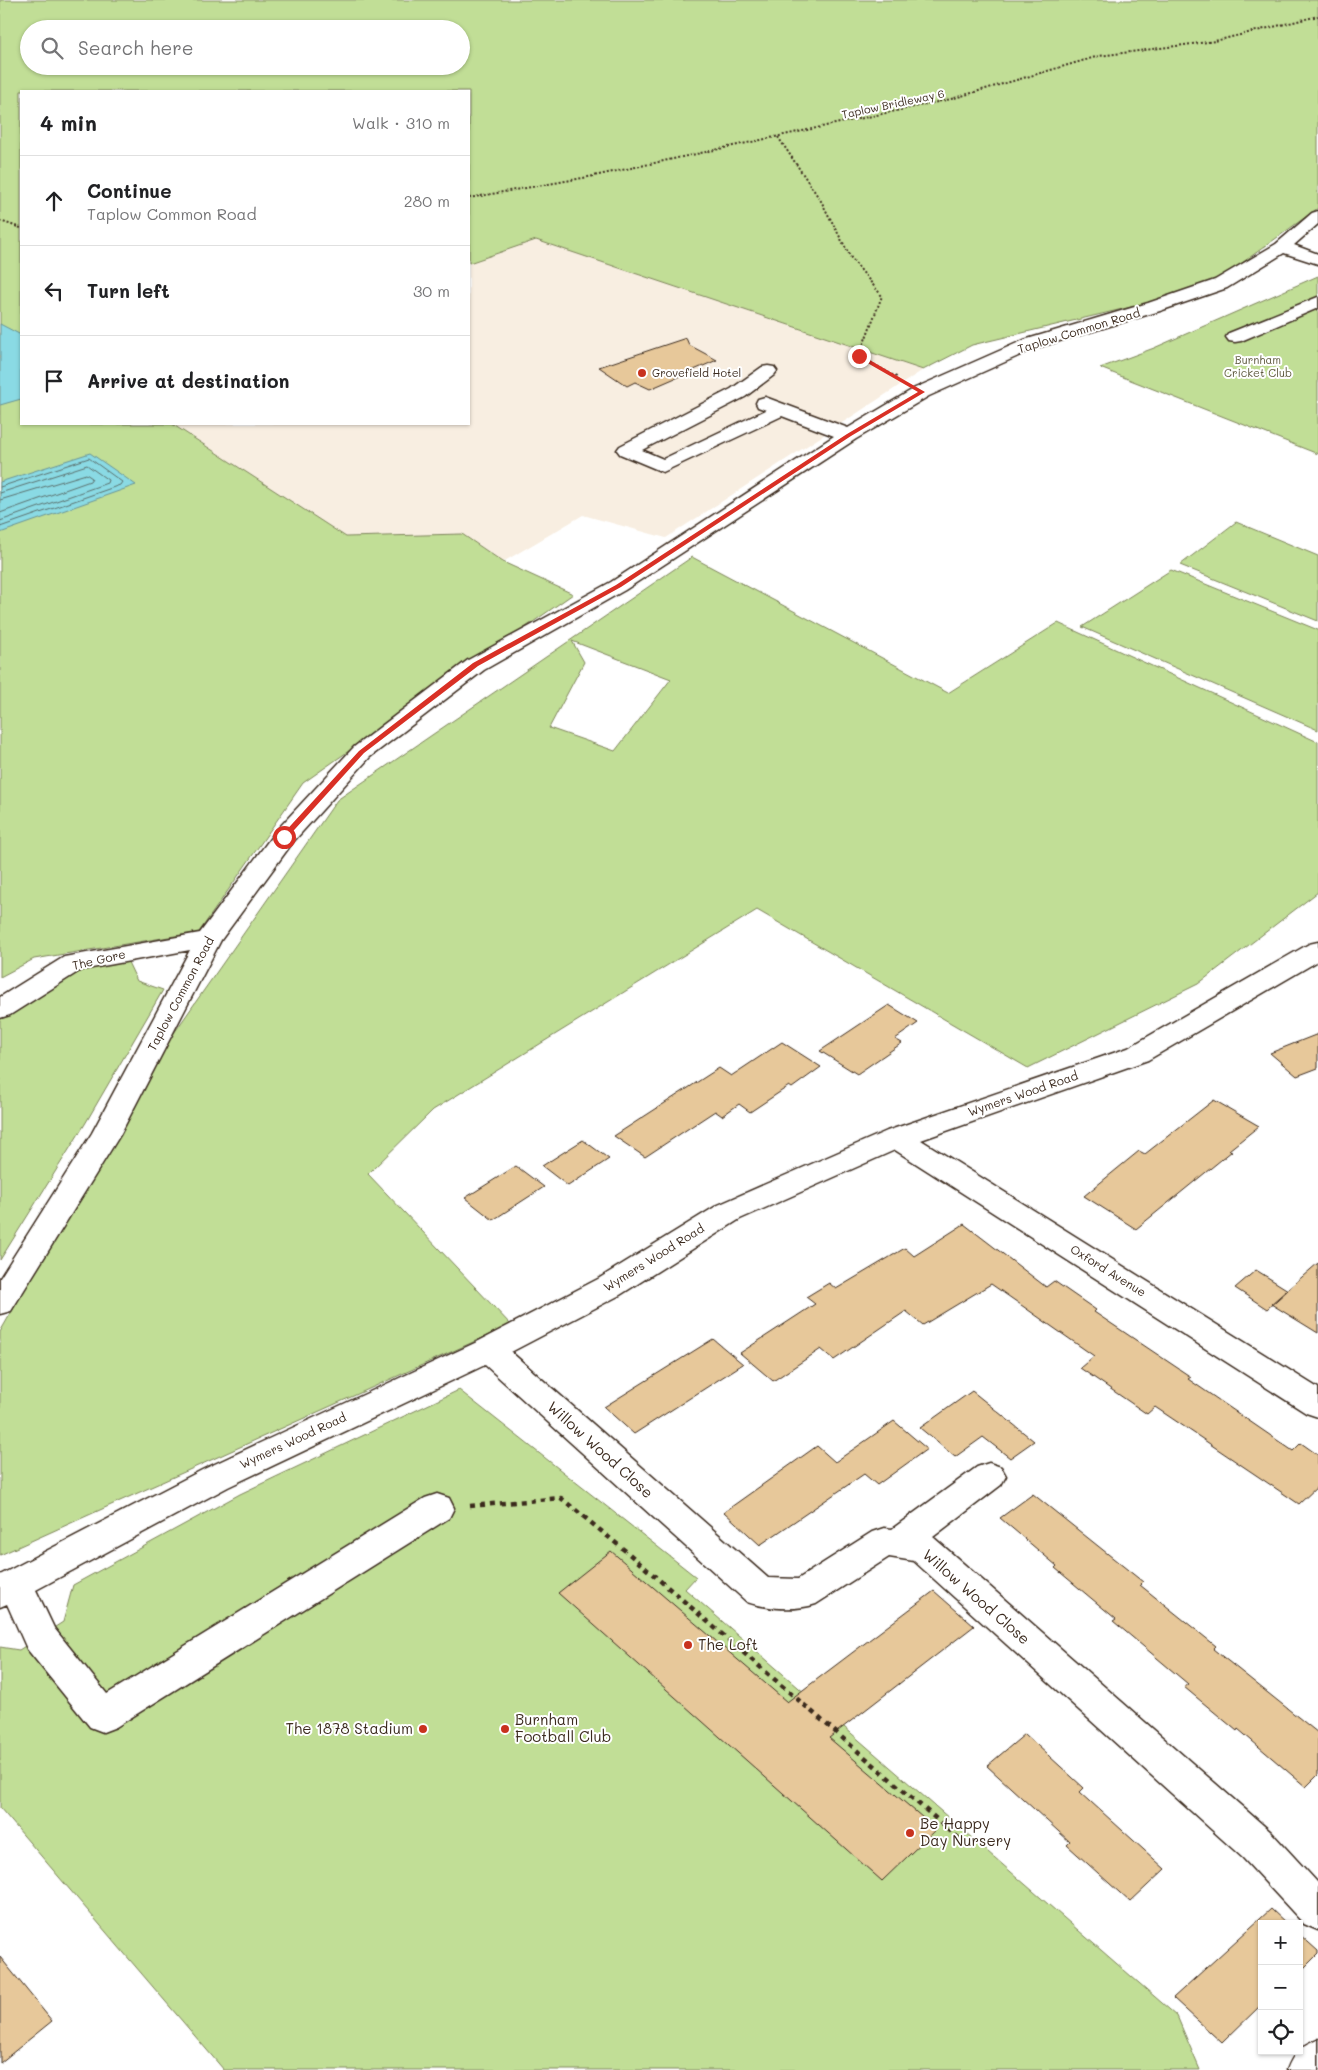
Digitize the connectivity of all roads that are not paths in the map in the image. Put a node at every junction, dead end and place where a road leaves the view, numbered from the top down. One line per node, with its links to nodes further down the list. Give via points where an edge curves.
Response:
1 (1318, 216): 2 (street, Taplow Common Road)
2 (1282, 247): 3 (street); 9 (street, Taplow Common Road, via 1221,284 1154,308 1030,344 922,392)
3 (1318, 259)
4 (1318, 302): 5 (street)
5 (1235, 338)
6 (768, 371): 7 (street)
7 (738, 393): 8 (street); 8 (street, via 627,450 663,466)
8 (782, 410): 9 (street)
9 (849, 435): 10 (street, Taplow Common Road, via 618,586 476,665 362,752 284,837)
10 (209, 939): 12 (street, The Gore, via 74,963); 14 (street, Taplow Common Road, via 106,1135)
11 (1311, 958): 13 (street, Wymers Wood Road, via 1138,1054)
12 (0, 1009)
13 (897, 1138): 15 (street, Wymers Wood Road, via 729,1212 609,1287); 16 (street, Oxford Avenue)
14 (0, 1303)
15 (488, 1350): 19 (street, Willow Wood Close, via 760,1592 803,1594 884,1542); 20 (street, Wymers Wood Road, via 216,1478)
16 (1318, 1404)
17 (990, 1476): 19 (street)
18 (436, 1508): 20 (street, via 103,1716 40,1638)
19 (898, 1544): 21 (street, Willow Wood Close, via 923,1548 1257,1845)
20 (8, 1588)
21 (1318, 1911)
22 (1318, 2060): 23 (street)
23 (1308, 2070)

